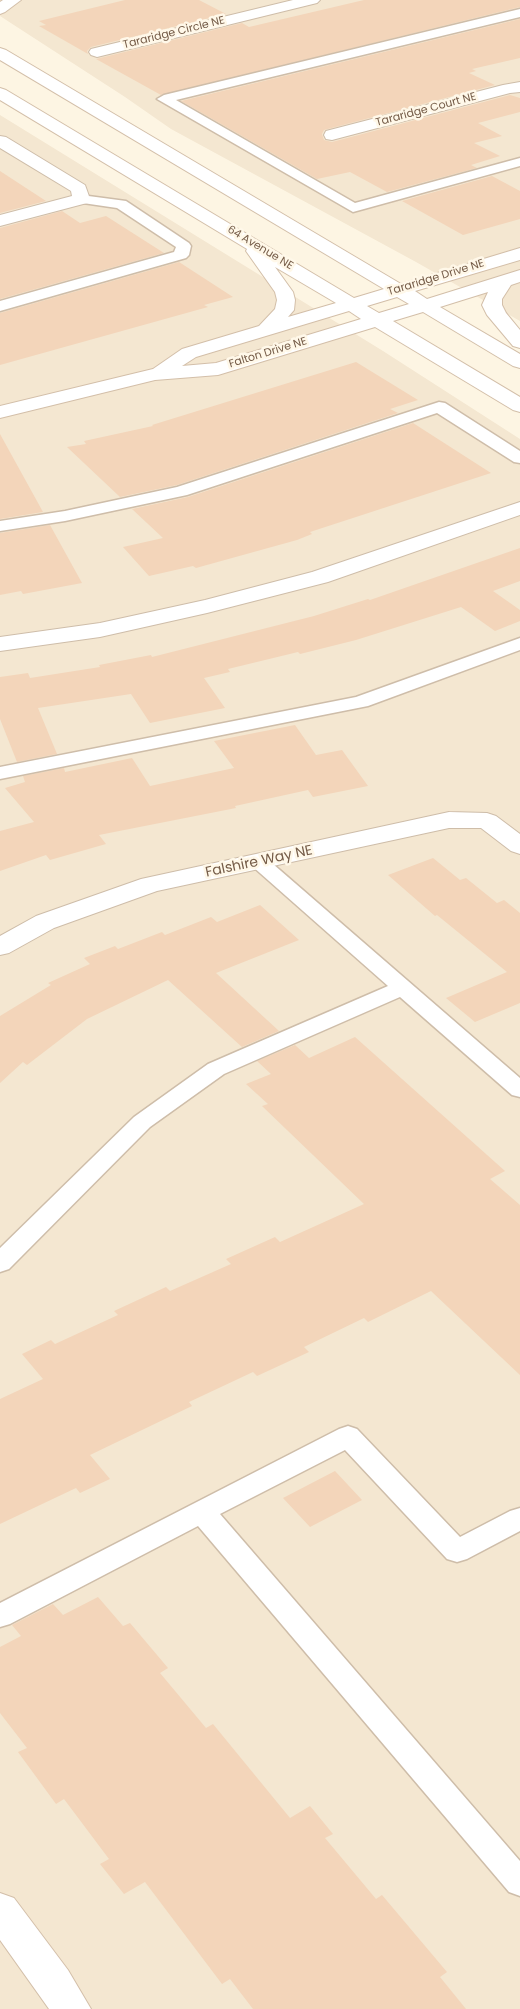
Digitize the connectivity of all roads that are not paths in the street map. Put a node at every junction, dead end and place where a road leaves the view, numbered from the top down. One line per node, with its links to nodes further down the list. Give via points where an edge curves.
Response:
1 (13, 0): 4 (street)
2 (312, 0): 6 (street, Tararidge Circle NE)
3 (230, 4): 6 (street, Tararidge Circle NE)
4 (0, 9)
5 (520, 13): 15 (lane, via 164,99 353,208)
6 (251, 14): 8 (street, Tararidge Circle NE)
7 (0, 39): 10 (street)
8 (97, 52)
9 (0, 53): 10 (street)
10 (22, 64): 21 (street)
11 (520, 87): 13 (street, Tararidge Court NE)
12 (0, 93): 18 (street, 64 Avenue NE)
13 (332, 135)
14 (1, 143): 16 (street, via 80,189)
15 (520, 162)
16 (81, 199): 17 (street); 23 (lane, via 121,204 184,246 180,255)
17 (0, 221)
18 (248, 241): 22 (street, 64 Avenue NE); 26 (street, via 273,274 286,300 284,310)
19 (520, 254): 21 (street, Tararidge Drive NE)
20 (511, 279): 24 (street, Tararidge Drive NE); 27 (street, via 493,299 492,305 497,316)
21 (397, 289): 22 (street, Tararidge Drive NE); 24 (street)
22 (353, 304): 25 (street, 64 Avenue NE); 26 (street, Falton Drive NE)
23 (0, 306)
24 (425, 306): 25 (street, Tararidge Drive NE); 28 (street)
25 (379, 320): 29 (street, Falton Drive NE, via 218,369); 30 (street, 64 Avenue NE)
26 (266, 330): 29 (street, Falton Drive NE, via 189,352)
27 (520, 342)
28 (520, 362)
29 (155, 374): 31 (street, Falton Drive NE)
30 (520, 406)
31 (0, 412)
32 (520, 458): 34 (lane, via 439,407 181,491 65,516)
33 (520, 508): 35 (street, via 311,579 100,630)
34 (0, 526)
35 (0, 644)
36 (520, 644): 37 (lane, via 361,702)
37 (0, 773)
38 (520, 846): 39 (street, Falshire Way NE, via 487,821 449,820)
39 (259, 862): 40 (street, Falshire Way NE, via 150,885 45,922); 41 (lane)
40 (0, 947)
41 (402, 988): 42 (lane); 43 (lane, via 216,1069 142,1122)
42 (520, 1090)
43 (0, 1263)
44 (202, 1512): 45 (lane, via 348,1436 457,1551); 46 (lane); 47 (lane)
45 (520, 1518)
46 (0, 1616)
47 (520, 1883)
48 (0, 1910): 49 (street)
49 (71, 2009)

